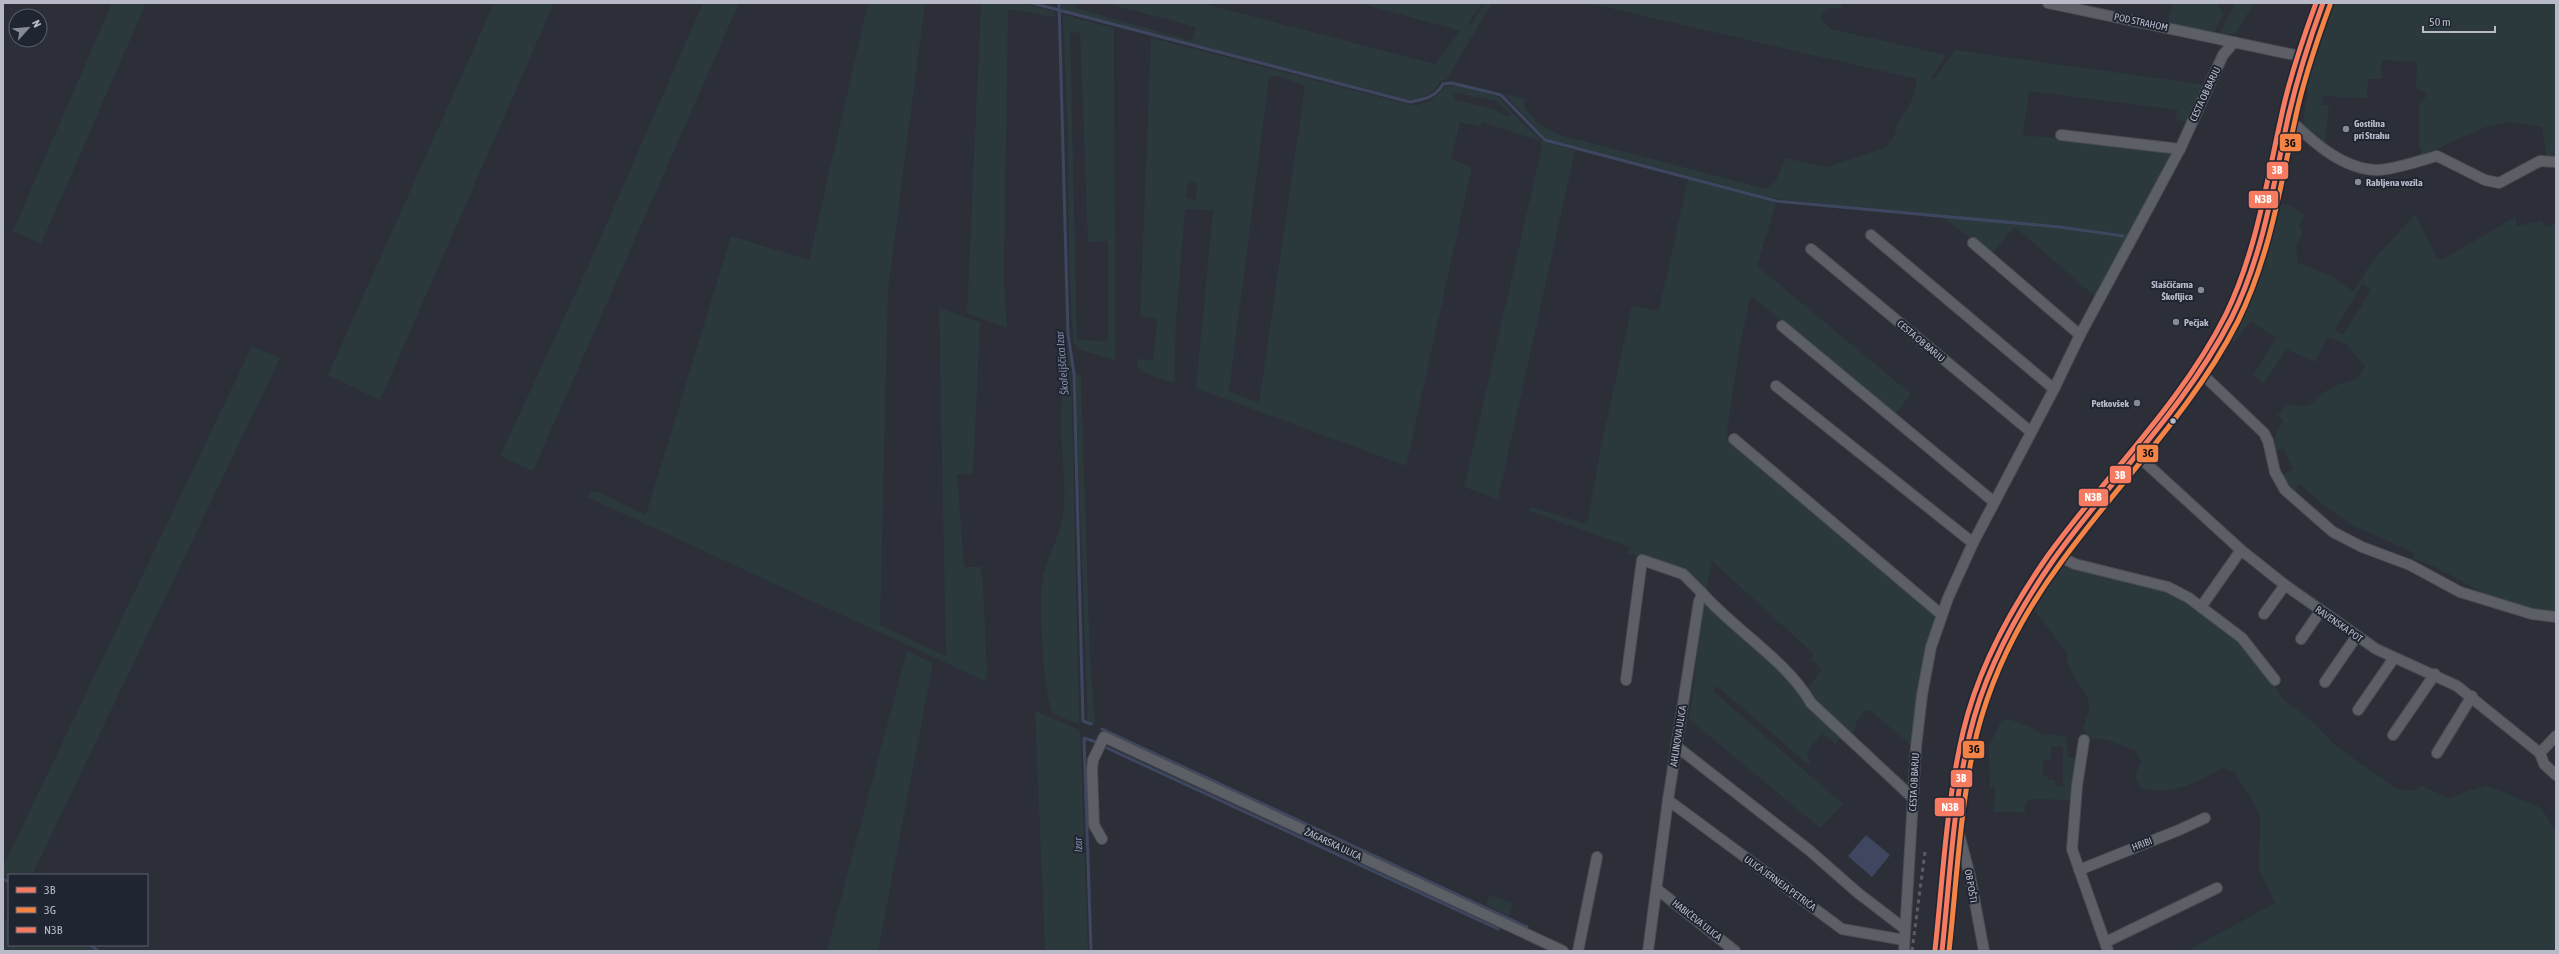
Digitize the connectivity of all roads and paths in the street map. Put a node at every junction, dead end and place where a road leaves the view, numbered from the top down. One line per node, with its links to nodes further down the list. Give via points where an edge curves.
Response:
1 (2048, 3): 3 (street, POD STRAHOM)
2 (2323, 3): 4 (main road)
3 (2234, 42): 4 (street, POD STRAHOM); 7 (street, CESTA OB BARJU, via 2223,55)
4 (2304, 57): 5 (main road)
5 (2288, 118): 8 (street, via 2309,138 2354,167 2378,170 2437,156 2485,180 2499,183 2540,161); 14 (main road, via 2279,174 2262,244 2229,322)
6 (2061, 135): 7 (street)
7 (2180, 149): 13 (street, CESTA OB BARJU)
8 (2556, 162)
9 (1870, 235): 16 (street)
10 (1973, 243): 13 (street)
11 (1811, 249): 17 (street, CESTA OB BARJU)
12 (1782, 326): 20 (street)
13 (2080, 335): 16 (street, CESTA OB BARJU)
14 (2199, 371): 19 (main road); 30 (street, via 2264,433 2275,472 2285,490 2307,512 2333,532 2362,547 2410,565 2460,592 2532,614)
15 (1776, 386): 21 (street)
16 (2054, 389): 17 (street, CESTA OB BARJU)
17 (2031, 432): 20 (street, CESTA OB BARJU)
18 (1734, 439): 29 (street)
19 (2137, 455): 22 (street, RAVENSKA POT); 23 (main road)
20 (1994, 502): 21 (street, CESTA OB BARJU)
21 (1973, 543): 29 (street, CESTA OB BARJU)
22 (2241, 550): 24 (street, RAVENSKA POT); 26 (street)
23 (2058, 556): 26 (street, via 2075,564 2168,587); 50 (main road, via 2010,630 1977,708)
24 (2285, 585): 27 (street, RAVENSKA POT); 28 (street)
25 (1703, 594): 35 (street, via 1683,574 1642,560); 43 (street, AHLINOVA ULICA, via 1699,601); 47 (street, via 1801,685 1811,703)
26 (2201, 607): 36 (street, via 2242,638)
27 (2321, 610): 31 (street, RAVENSKA POT); 32 (street)
28 (2264, 614)
29 (1942, 615): 47 (street, CESTA OB BARJU, via 1931,647 1922,695)
30 (2556, 618)
31 (2356, 637): 33 (street, RAVENSKA POT); 37 (street)
32 (2301, 639)
33 (2394, 658): 34 (street, RAVENSKA POT); 39 (street)
34 (2434, 674): 38 (street, RAVENSKA POT); 40 (street)
35 (1626, 680)
36 (2274, 680)
37 (2325, 682)
38 (2472, 696): 44 (street); 45 (street, RAVENSKA POT)
39 (2358, 710)
40 (2393, 735)
41 (2556, 736): 45 (street)
42 (2084, 740): 53 (street, via 2072,849)
43 (1676, 746): 48 (street, AHLINOVA ULICA); 56 (street)
44 (2437, 753)
45 (2540, 753): 46 (street, RAVENSKA POT, via 2544,764)
46 (2556, 775)
47 (1913, 798): 56 (street, CESTA OB BARJU)
48 (1668, 800): 55 (street, AHLINOVA ULICA); 57 (street, ULICA JERNEJA PETRIČA, via 1842,929)
49 (2205, 818): 53 (street, HRIBI)
50 (1955, 821): 64 (main road); 65 (street, OB POŠTI, via 1970,876)
51 (1102, 839): 59 (street, ŽAGARSKA ULICA, via 1094,825 1092,770 1093,760 1104,737)
52 (1597, 857): 60 (street)
53 (2079, 870): 58 (street)
54 (2217, 888): 58 (street)
55 (1658, 890): 61 (street, AHLINOVA ULICA); 62 (street, HABIČEVA ULICA)
56 (1905, 929): 57 (street, CESTA OB BARJU)
57 (1904, 940): 63 (street, CESTA OB BARJU)
58 (2107, 946)
59 (1563, 951)
60 (1578, 951)
61 (1648, 951)
62 (1736, 951)
63 (1904, 951)
64 (1942, 951)
65 (1984, 951)

